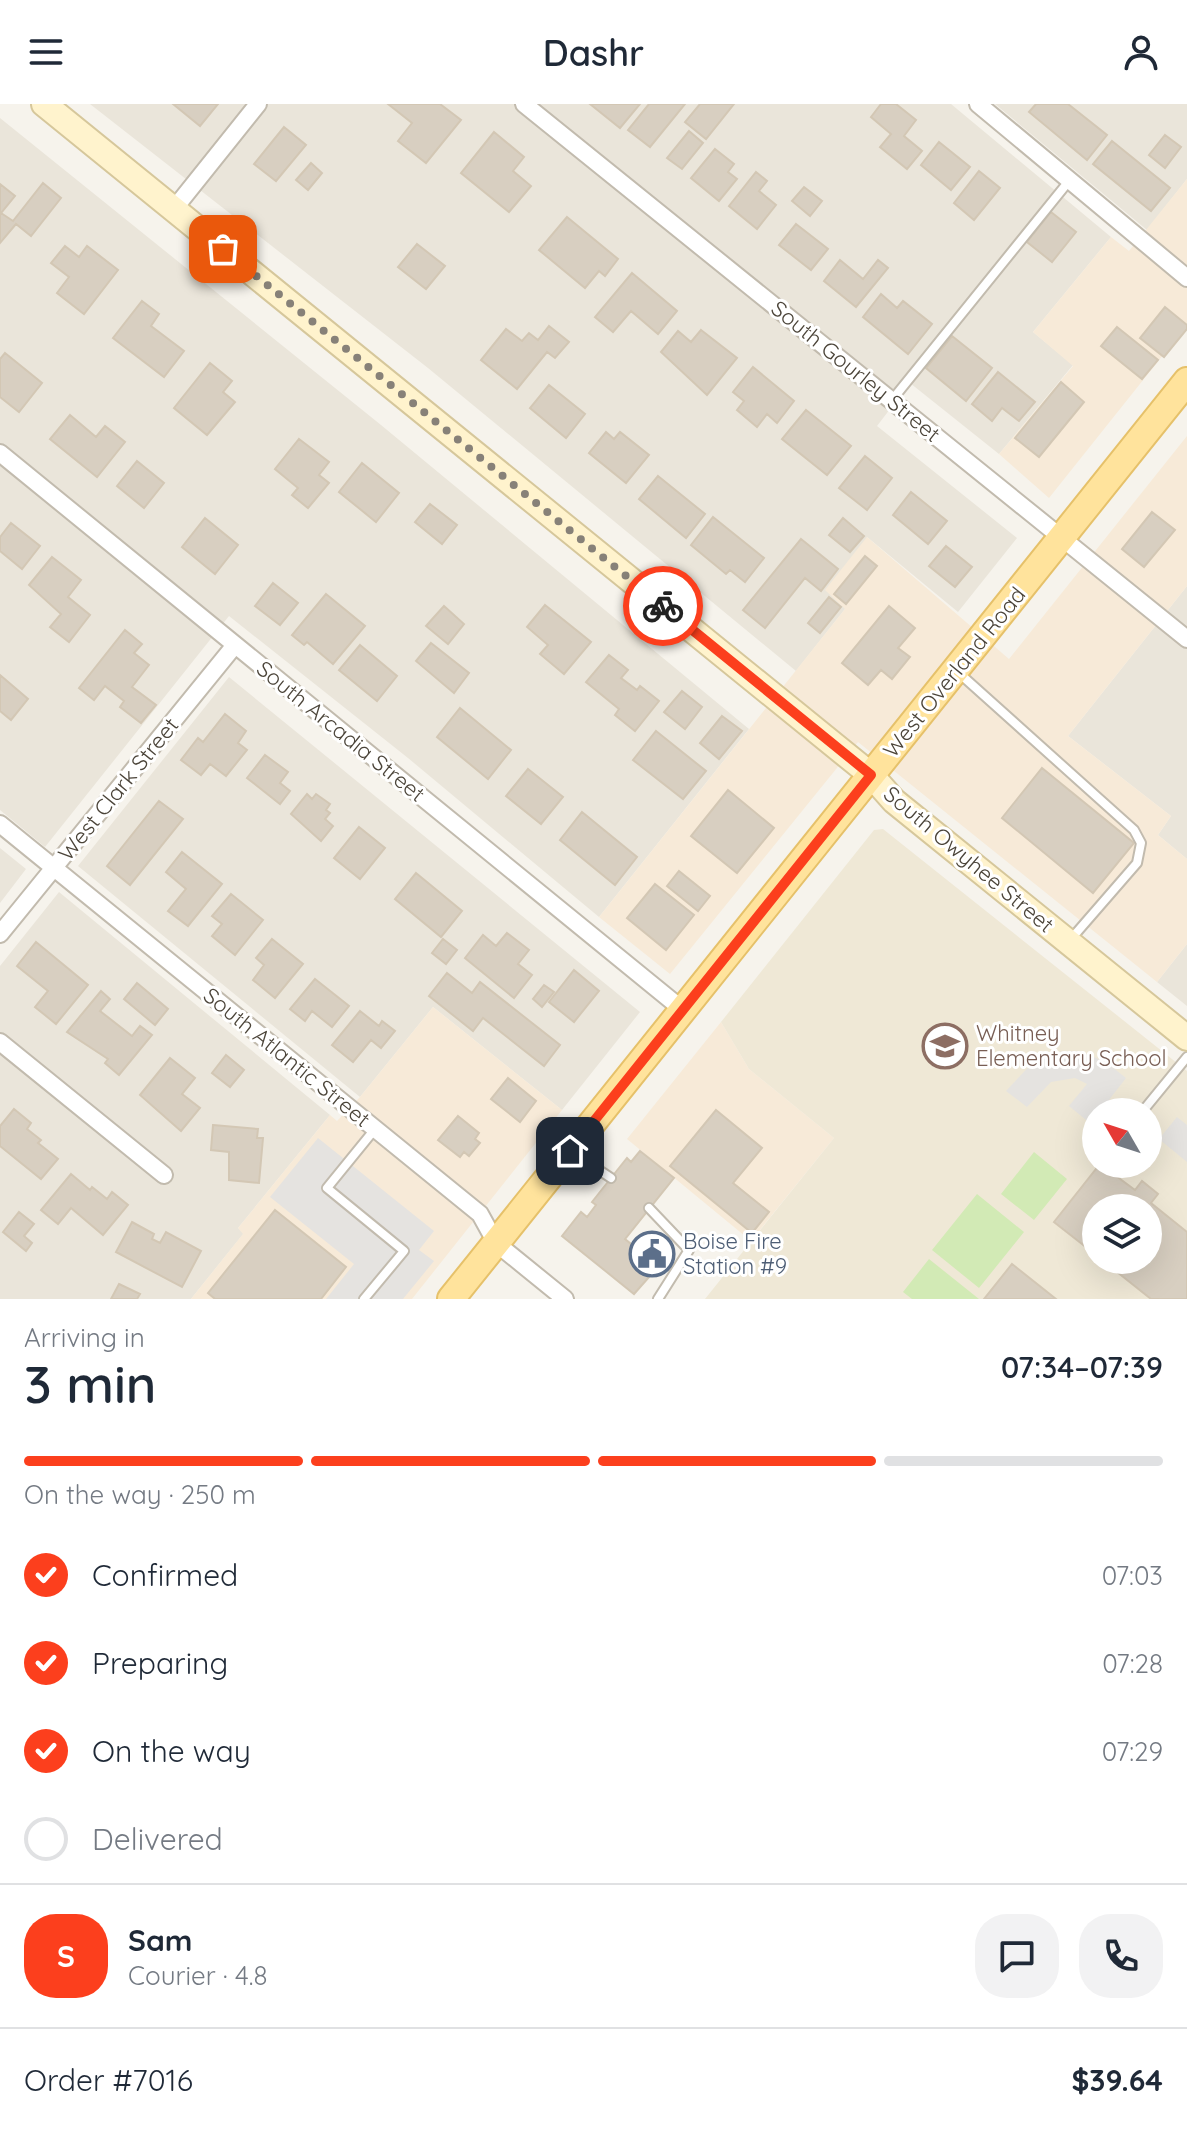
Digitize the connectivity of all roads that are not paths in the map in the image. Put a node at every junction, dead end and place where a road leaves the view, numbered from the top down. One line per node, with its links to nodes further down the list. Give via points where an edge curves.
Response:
1 (44, 104): 6 (street, South Owyhee Street)
2 (258, 104): 6 (street)
3 (524, 104): 9 (street, South Gourley Street)
4 (978, 104): 5 (street)
5 (1069, 181): 7 (street); 9 (lane)
6 (174, 209): 15 (street, South Owyhee Street)
7 (1187, 278)
8 (1187, 381): 11 (main road, West Overland Road)
9 (892, 400): 11 (street, South Gourley Street)
10 (0, 453): 13 (street, South Arcadia Street)
11 (1062, 537): 12 (street, South Gourley Street); 14 (main road, West Overland Road)
12 (1187, 639)
13 (235, 645): 17 (street, West Clark Street); 20 (street, South Arcadia Street)
14 (955, 670): 15 (main road, West Overland Road); 19 (lane, via 1134,830 1141,843 1137,863)
15 (871, 775): 19 (street, South Owyhee Street, via 894,801); 20 (main road, West Overland Road)
16 (0, 824): 17 (street, South Atlantic Street)
17 (54, 867): 18 (street, West Clark Street); 25 (street, South Atlantic Street)
18 (0, 934)
19 (1068, 942): 21 (street, South Owyhee Street)
20 (683, 1010): 26 (main road, West Overland Road)
21 (1187, 1038)
22 (0, 1042): 27 (street)
23 (1187, 1057): 24 (lane)
24 (1153, 1098)
25 (375, 1129): 30 (street, South Atlantic Street, via 480,1214); 31 (lane, via 327,1188 404,1251)
26 (570, 1151): 28 (lane); 30 (main road, West Overland Road)
27 (164, 1175)
28 (611, 1178)
29 (649, 1208): 34 (lane, via 689,1250)
30 (496, 1243): 32 (main road, West Overland Road); 33 (street, South Atlantic Street)
31 (364, 1299)
32 (451, 1299)
33 (565, 1299)
34 (658, 1299)

